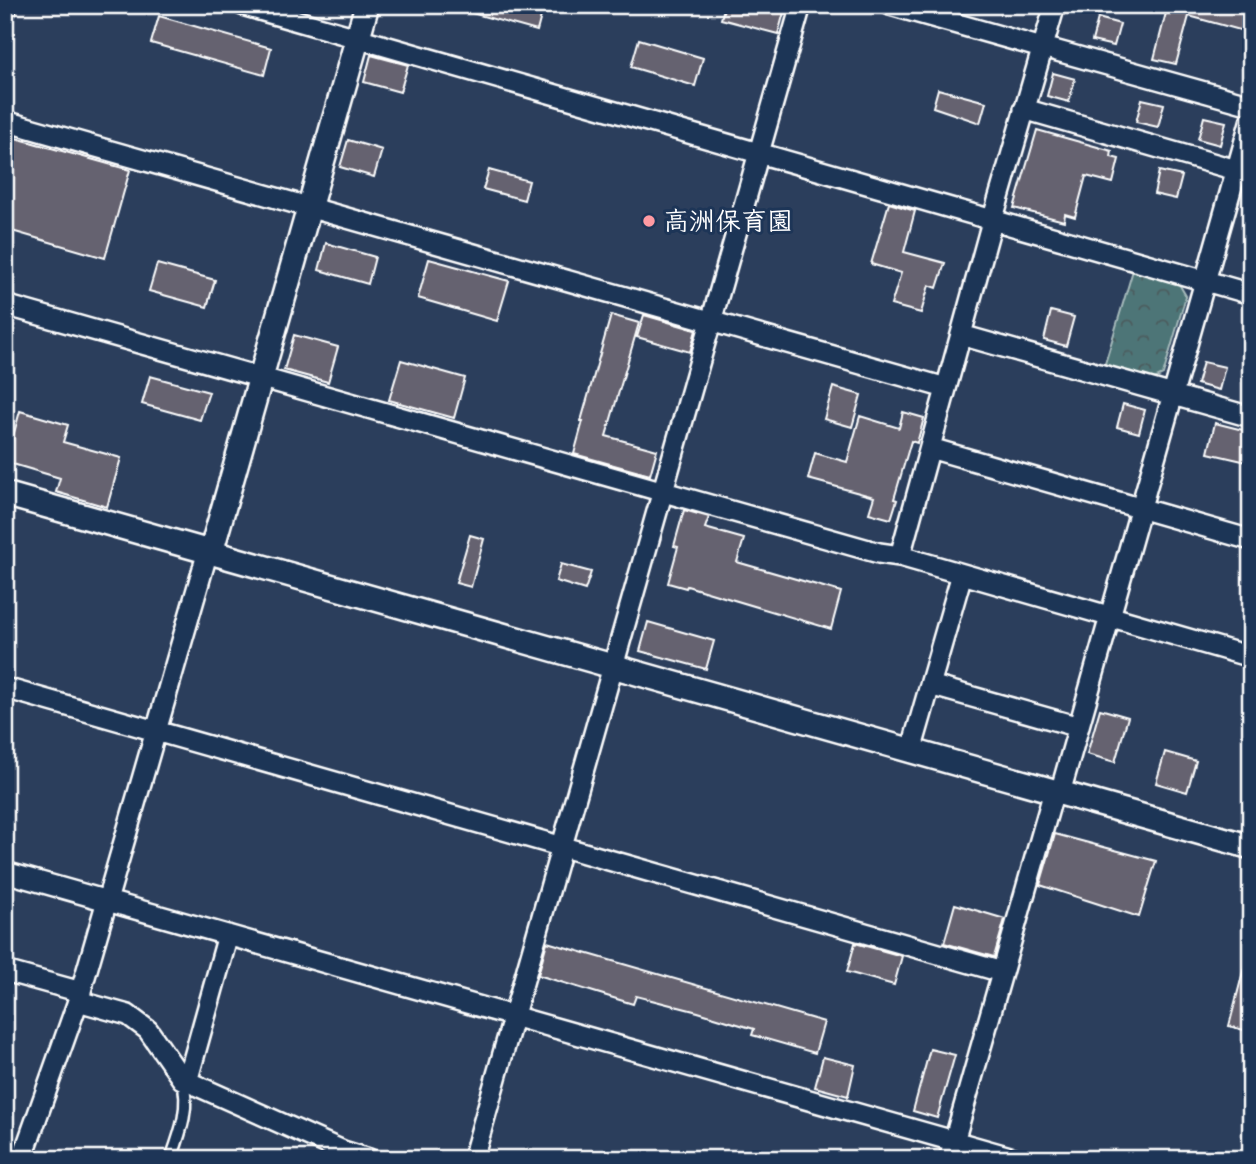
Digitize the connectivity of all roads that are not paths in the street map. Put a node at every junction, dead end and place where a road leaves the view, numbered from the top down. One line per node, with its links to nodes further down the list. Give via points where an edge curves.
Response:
1 (7, 5): 7 (street)
2 (242, 5): 8 (street)
3 (367, 5): 8 (street)
4 (801, 5): 14 (street)
5 (890, 5): 9 (street)
6 (1055, 5): 9 (street)
7 (5, 11)
8 (358, 38): 14 (street); 16 (street)
9 (1043, 47): 10 (street); 11 (street)
10 (1251, 105)
11 (1024, 109): 15 (street); 17 (street)
12 (1251, 119): 15 (street)
13 (5, 121): 16 (street)
14 (759, 152): 17 (street); 21 (street)
15 (1236, 170): 18 (street)
16 (309, 208): 21 (street); 23 (street)
17 (993, 218): 18 (street); 22 (street)
18 (1204, 281): 19 (street); 25 (street)
19 (1251, 294)
20 (5, 305): 23 (street)
21 (711, 322): 24 (street); 28 (street)
22 (961, 335): 24 (street); 25 (street)
23 (261, 377): 28 (street); 32 (street)
24 (946, 388): 27 (street)
25 (1172, 394): 26 (street); 30 (street)
26 (1251, 416)
27 (930, 448): 30 (street); 33 (street)
28 (663, 491): 33 (street); 37 (street)
29 (5, 494): 32 (street)
30 (1140, 508): 31 (street); 35 (street)
31 (1251, 540)
32 (210, 552): 37 (street); 41 (street)
33 (900, 556): 34 (street)
34 (962, 574): 35 (street); 38 (street)
35 (1109, 616): 36 (street); 40 (street)
36 (1251, 657)
37 (613, 667): 42 (street); 44 (street)
38 (930, 685): 40 (street); 42 (street)
39 (5, 688): 41 (street)
40 (1079, 727): 43 (street)
41 (156, 733): 44 (street); 47 (street)
42 (911, 751): 43 (street)
43 (1057, 792): 45 (street); 50 (street)
44 (562, 847): 50 (street); 52 (street)
45 (1251, 847)
46 (5, 872): 47 (street)
47 (107, 901): 48 (street); 51 (street)
48 (228, 935): 52 (street); 53 (street)
49 (5, 971): 51 (street)
50 (1002, 972): 54 (street)
51 (80, 997): 53 (street, via 128,1015 148,1030); 58 (street)
52 (514, 1016): 54 (street); 61 (street)
53 (184, 1081): 56 (street); 59 (lane, via 185,1111)
54 (952, 1150): 62 (street)
55 (5, 1155): 57 (street)
56 (342, 1155): 60 (street)
57 (15, 1159)
58 (22, 1159)
59 (171, 1159)
60 (369, 1159)
61 (474, 1159)
62 (1017, 1159)

